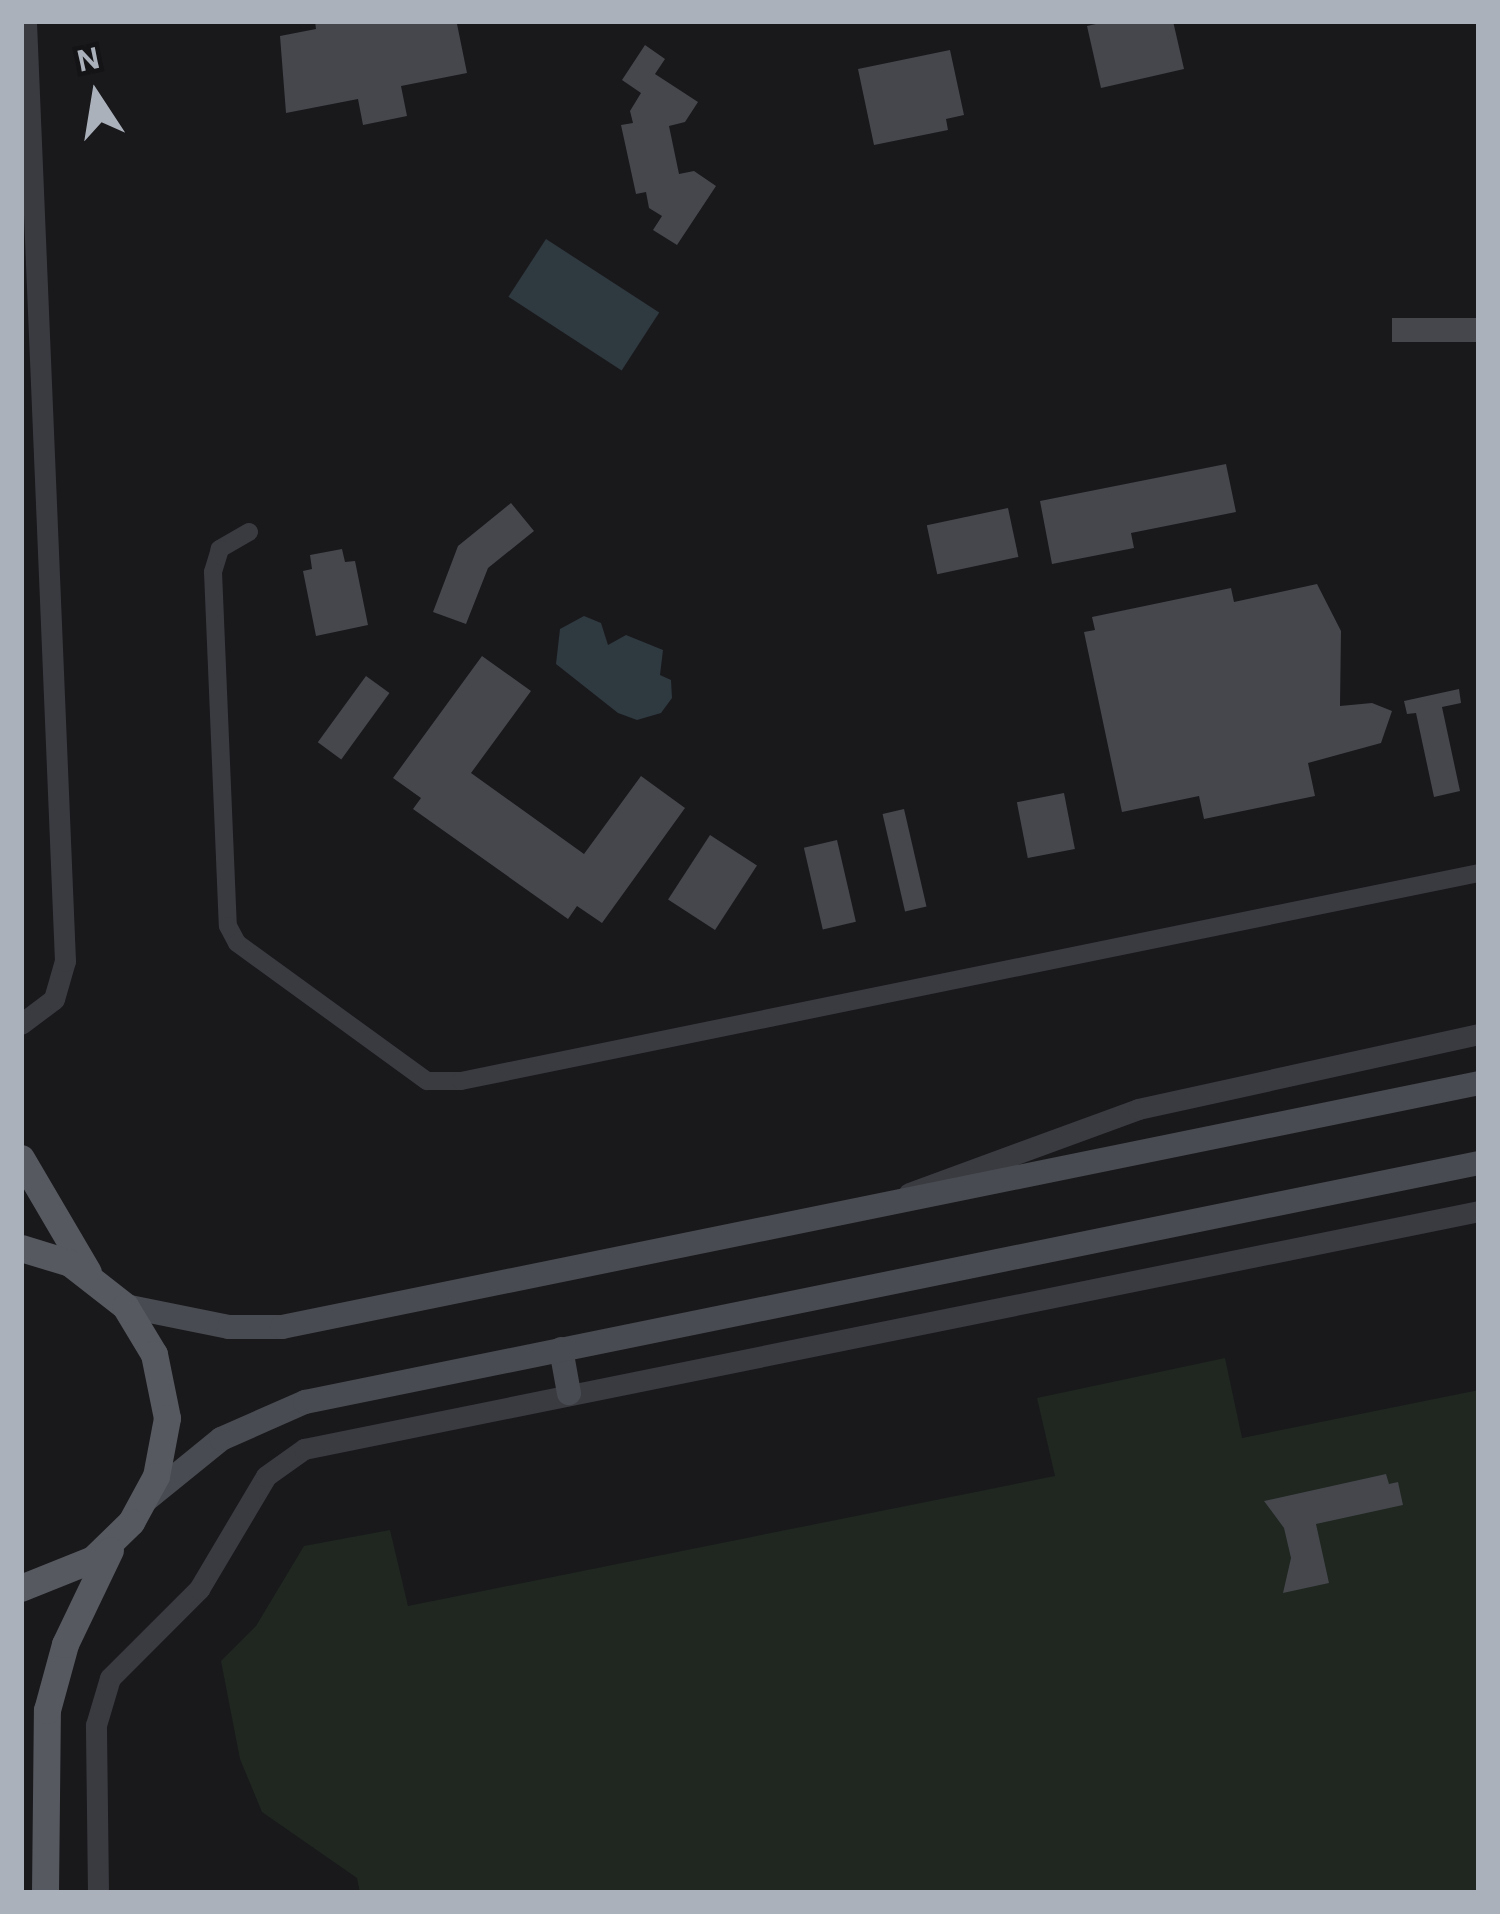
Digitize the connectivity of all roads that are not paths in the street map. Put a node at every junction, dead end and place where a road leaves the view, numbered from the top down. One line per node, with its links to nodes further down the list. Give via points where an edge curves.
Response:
1 (26, 21): 4 (street, via 65,970 54,999)
2 (249, 532): 3 (street, via 220,550 213,572 228,926 288,983 427,1081 461,1081)
3 (1479, 873)
4 (21, 1024)
5 (1479, 1034): 9 (street, via 1138,1109 1005,1152)
6 (1479, 1083): 9 (main road)
7 (21, 1158): 12 (main road)
8 (1479, 1163): 14 (main road)
9 (876, 1207): 13 (main road, via 282,1327 229,1327)
10 (1479, 1211): 15 (street)
11 (21, 1248): 12 (main road)
12 (90, 1275): 13 (main road)
13 (125, 1306): 16 (main road, via 164,1385 164,1450)
14 (561, 1349): 15 (main road); 16 (main road, via 276,1412 221,1439)
15 (569, 1393): 20 (street, via 319,1444 266,1476 207,1578 127,1655 104,1694 96,1725)
16 (146, 1500): 17 (main road)
17 (114, 1542): 18 (main road, via 70,1572); 19 (main road, via 65,1644 46,1710)
18 (21, 1588)
19 (45, 1893)
20 (98, 1893)

